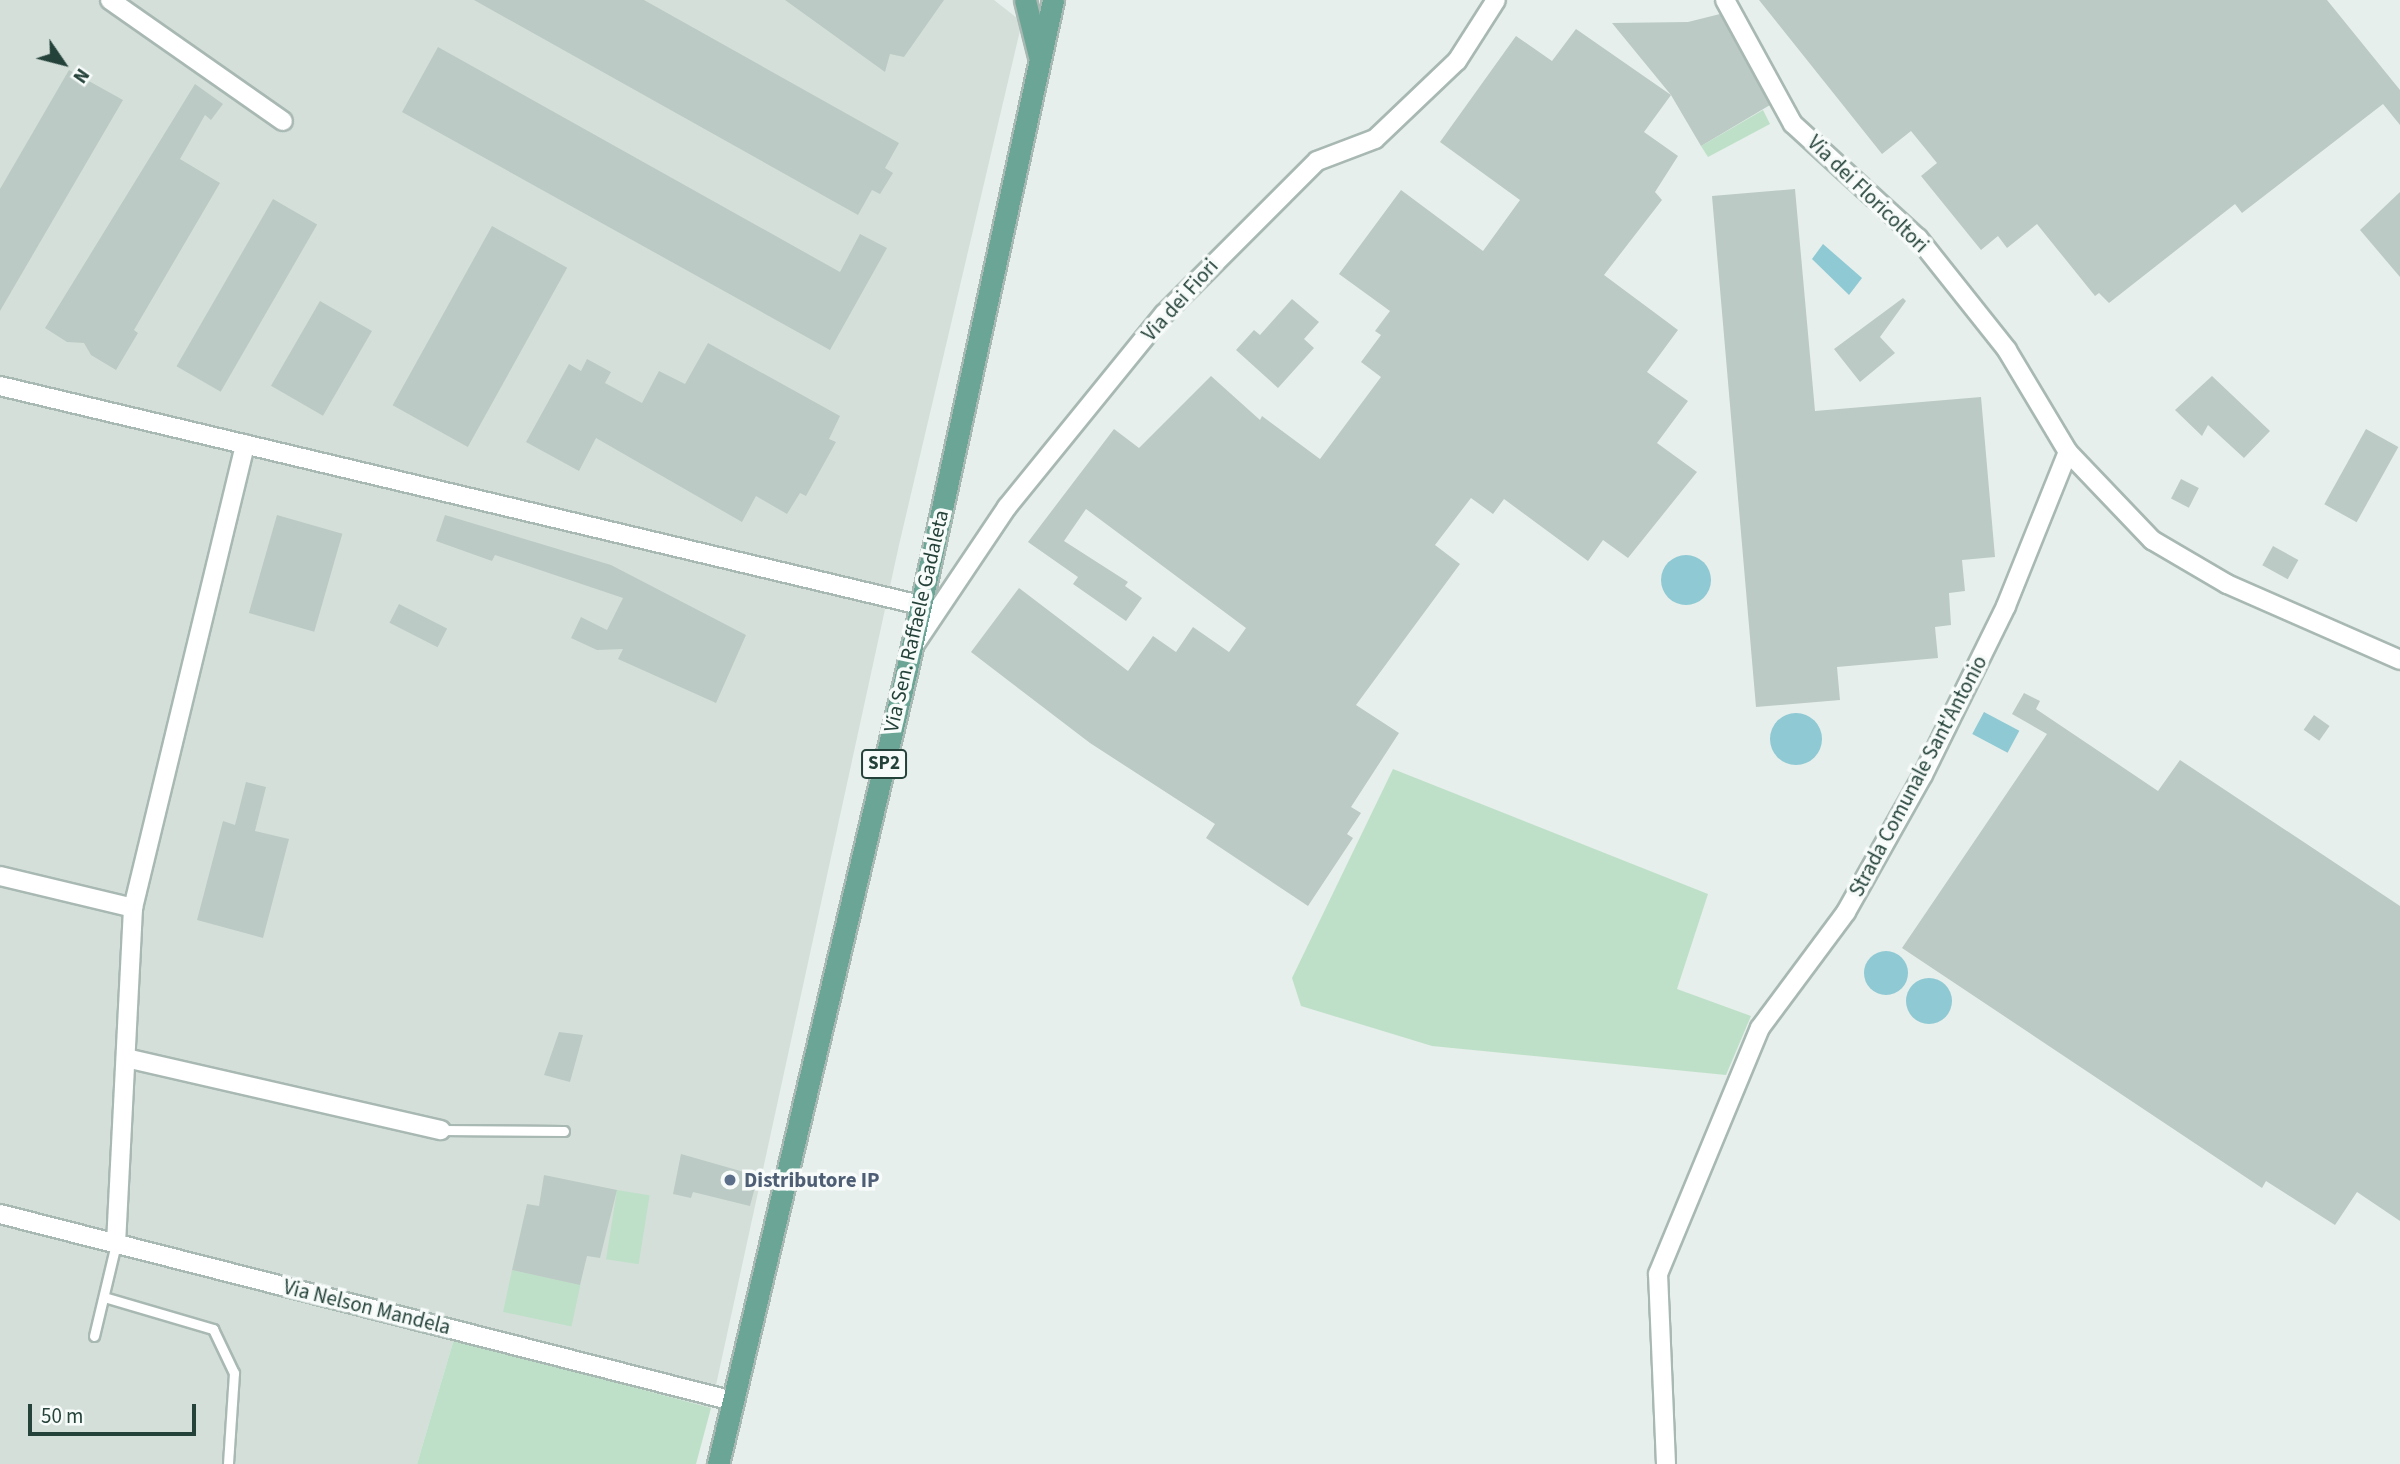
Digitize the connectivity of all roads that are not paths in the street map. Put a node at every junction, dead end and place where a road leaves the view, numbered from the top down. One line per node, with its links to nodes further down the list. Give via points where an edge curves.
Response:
1 (110, 0): 7 (street)
2 (1025, 0): 6 (main road, Via Sen. Raffaele Gadaleta / SP2)
3 (1053, 0): 6 (main road, Via Sen. Raffaele Gadaleta / SP2)
4 (1496, 0): 12 (street, Via dei Fiori, via 1448,70 1375,139 1317,162 1164,314 1007,507)
5 (1725, 0): 10 (street, Via dei Floricoltori, via 1793,124 1918,238 2007,350)
6 (1041, 62): 11 (main road, Via Sen. Raffaele Gadaleta / SP2)
7 (283, 121)
8 (0, 386): 9 (street)
9 (245, 444): 11 (street); 15 (street)
10 (2068, 452): 13 (street, via 2152,540 2227,584); 26 (street, Strada Comunale Sant'Antonio, via 2006,606 1923,775 1846,912 1759,1028 1658,1274)
11 (920, 605): 12 (main road, Via Sen. Raffaele Gadaleta / SP2)
12 (911, 650): 23 (main road, Via Sen. Raffaele Gadaleta / SP2)
13 (2400, 660)
14 (0, 876): 15 (street)
15 (132, 908): 16 (street)
16 (126, 1058): 17 (street); 20 (street)
17 (441, 1130): 18 (lane)
18 (564, 1130)
19 (0, 1214): 20 (street, Via Nelson Mandela)
20 (117, 1244): 21 (lane); 23 (street, Via Nelson Mandela)
21 (104, 1297): 22 (lane); 24 (lane, via 214,1329 234,1373)
22 (94, 1336)
23 (733, 1401): 25 (main road, Via Sen. Raffaele Gadaleta / SP2)
24 (228, 1464)
25 (718, 1464)
26 (1666, 1464)

